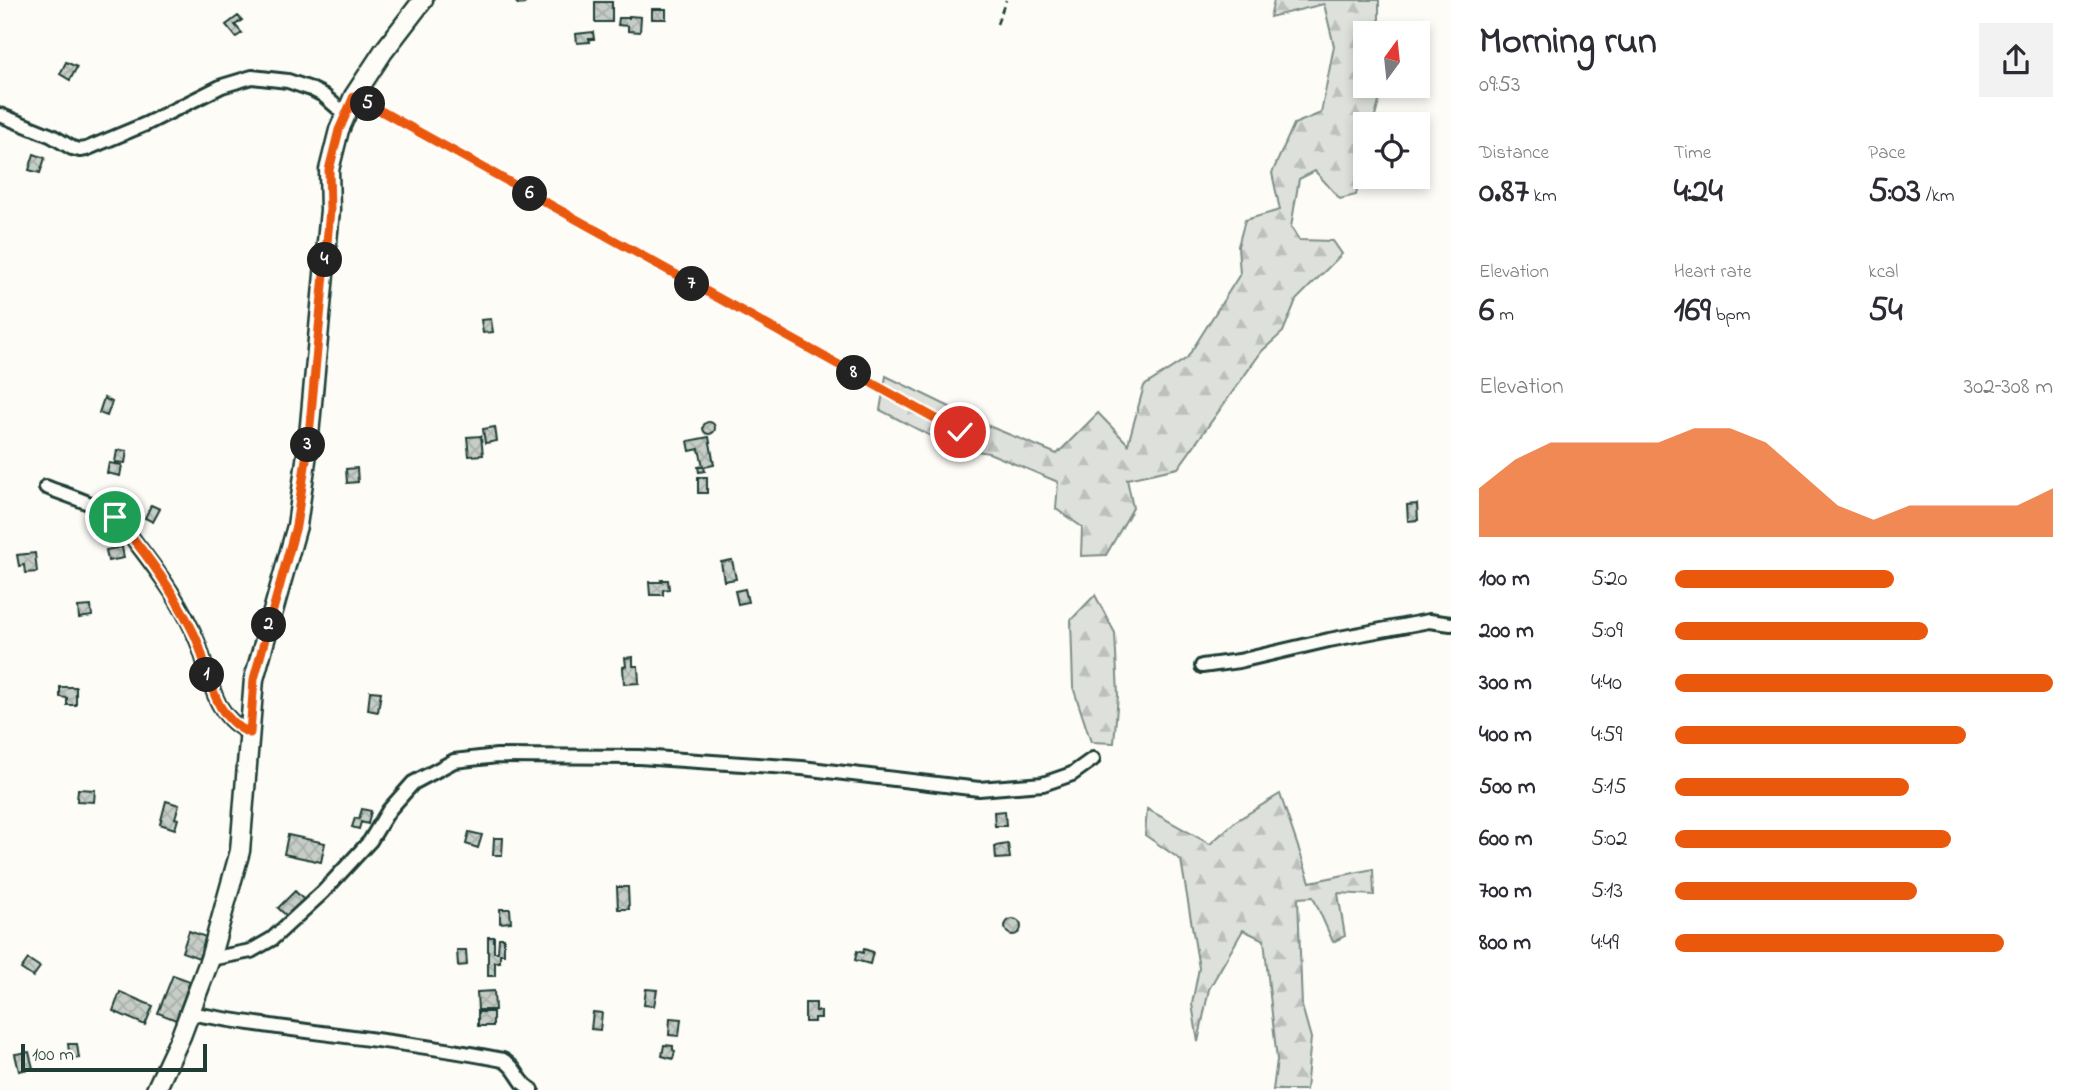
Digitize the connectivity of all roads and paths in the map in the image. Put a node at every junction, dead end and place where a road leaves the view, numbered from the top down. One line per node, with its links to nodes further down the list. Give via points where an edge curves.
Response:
1 (1006, 0): 3 (path)
2 (416, 5): 4 (street)
3 (997, 24)
4 (354, 96): 6 (street); 7 (path)
5 (0, 115): 6 (street, via 72,148 86,149 222,86 252,77 311,89)
6 (346, 115): 11 (street, via 329,170 330,210 296,526 254,679)
7 (960, 432)
8 (46, 487): 11 (street, via 115,517 161,575 180,608 223,712)
9 (1451, 624): 10 (street, via 1429,621)
10 (1202, 666)
11 (250, 733): 13 (street, via 240,851)
12 (1093, 759): 13 (street, via 1072,774 1043,784 979,789 802,768 639,757 497,756 454,761 413,783 388,810 370,841 272,939 251,951)
13 (210, 959): 14 (street)
14 (190, 1013): 15 (street); 16 (street, via 503,1060 513,1065)
15 (156, 1090)
16 (531, 1090)

